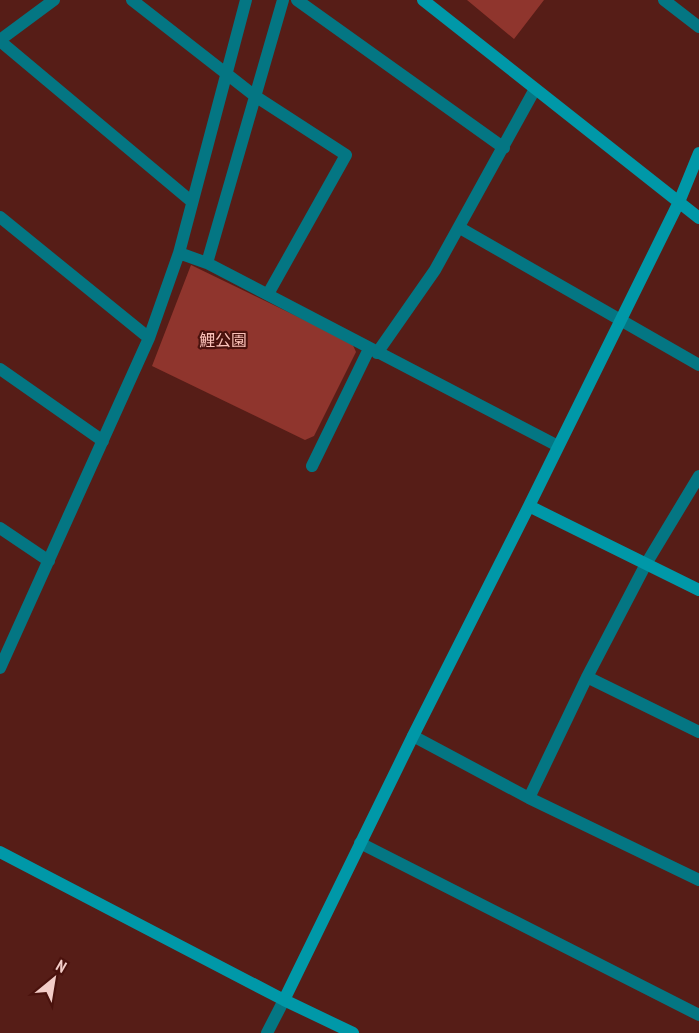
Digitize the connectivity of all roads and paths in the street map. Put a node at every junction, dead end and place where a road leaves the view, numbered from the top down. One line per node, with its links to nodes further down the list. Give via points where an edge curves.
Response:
1 (54, 0): 9 (street)
2 (132, 0): 10 (street)
3 (246, 0): 10 (street)
4 (283, 0): 12 (street)
5 (297, 0): 13 (street)
6 (423, 0): 11 (street)
7 (664, 0): 8 (street)
8 (699, 27)
9 (0, 41): 15 (street)
10 (226, 74): 12 (street); 15 (street)
11 (535, 89): 13 (street); 16 (street)
12 (255, 96): 21 (street); 22 (street, via 346,155)
13 (504, 148): 19 (street)
14 (699, 153): 16 (street)
15 (191, 201): 20 (street)
16 (679, 202): 18 (street); 23 (street)
17 (0, 217): 24 (street)
18 (699, 218)
19 (460, 228): 23 (street); 25 (street, via 435,270)
20 (178, 253): 21 (street); 24 (street)
21 (207, 263): 22 (street)
22 (268, 294): 25 (street)
23 (621, 319): 26 (street); 29 (street)
24 (149, 338): 28 (street)
25 (373, 351): 29 (street); 30 (street)
26 (699, 365)
27 (0, 369): 28 (street)
28 (103, 441): 34 (street)
29 (558, 446): 32 (street)
30 (312, 466)
31 (699, 476): 35 (street)
32 (529, 507): 35 (street); 40 (street)
33 (0, 528): 34 (street)
34 (49, 561): 37 (street)
35 (646, 564): 36 (street); 38 (street)
36 (699, 590)
37 (0, 668)
38 (587, 677): 39 (street); 41 (street)
39 (699, 732)
40 (412, 736): 41 (street); 42 (street)
41 (529, 798): 44 (street)
42 (360, 843): 45 (street); 46 (street)
43 (0, 852): 45 (street)
44 (699, 880)
45 (284, 1000): 47 (street); 48 (street)
46 (699, 1015)
47 (267, 1033)
48 (353, 1033)

